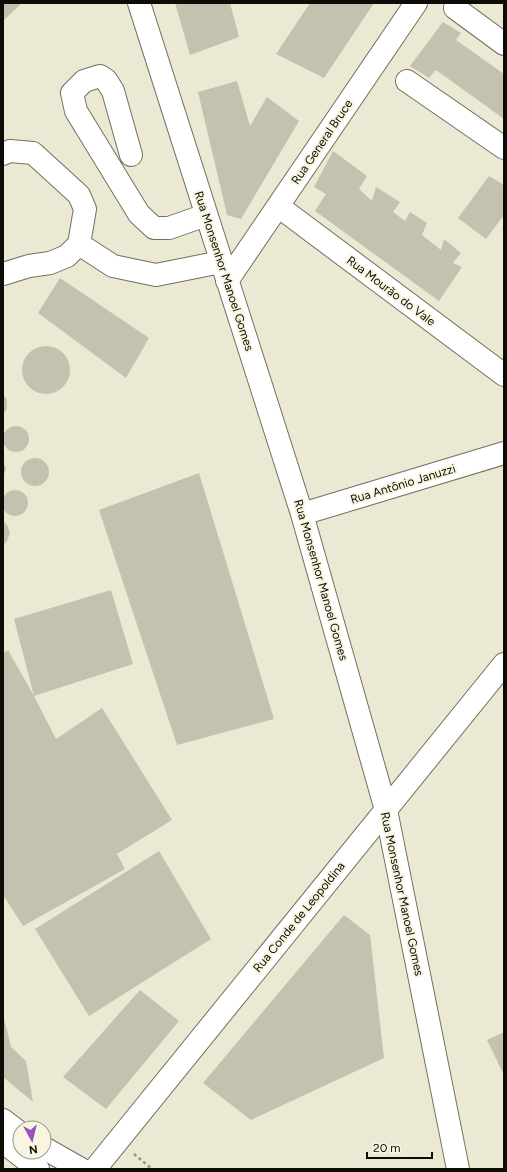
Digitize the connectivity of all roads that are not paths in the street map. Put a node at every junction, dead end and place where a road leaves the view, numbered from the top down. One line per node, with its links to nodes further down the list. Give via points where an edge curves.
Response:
1 (139, 3): 10 (main road, Rua Monsenhor Manoel Gomes)
2 (416, 3): 9 (main road, Rua General Bruce)
3 (455, 8): 4 (main road)
4 (504, 44)
5 (407, 81): 6 (main road)
6 (504, 148)
7 (3, 154): 11 (main road, via 10,151 33,153 80,195 86,209)
8 (131, 155): 10 (main road, via 113,91 100,76 84,81 72,93 76,112 139,214 154,228 169,228)
9 (278, 206): 12 (main road, Rua General Bruce); 14 (main road, Rua Mourão do Vale)
10 (206, 215): 12 (main road, Rua Monsenhor Manoel Gomes)
11 (79, 244): 12 (main road, via 113,266 156,275); 13 (main road, via 67,256 50,263)
12 (224, 271): 16 (main road, Rua Monsenhor Manoel Gomes)
13 (3, 274)
14 (504, 375)
15 (504, 453): 16 (main road, Rua Antônio Januzzi)
16 (302, 514): 18 (main road, Rua Monsenhor Manoel Gomes)
17 (504, 664): 18 (main road, Rua Conde de Leopoldina)
18 (386, 810): 25 (main road, Rua Conde de Leopoldina); 26 (main road, Rua Monsenhor Manoel Gomes)
19 (3, 1120): 20 (main road)
20 (12, 1126)
21 (3, 1142): 23 (main road)
22 (52, 1153): 24 (main road)
23 (32, 1165)
24 (81, 1169)
25 (95, 1169)
26 (458, 1169)

